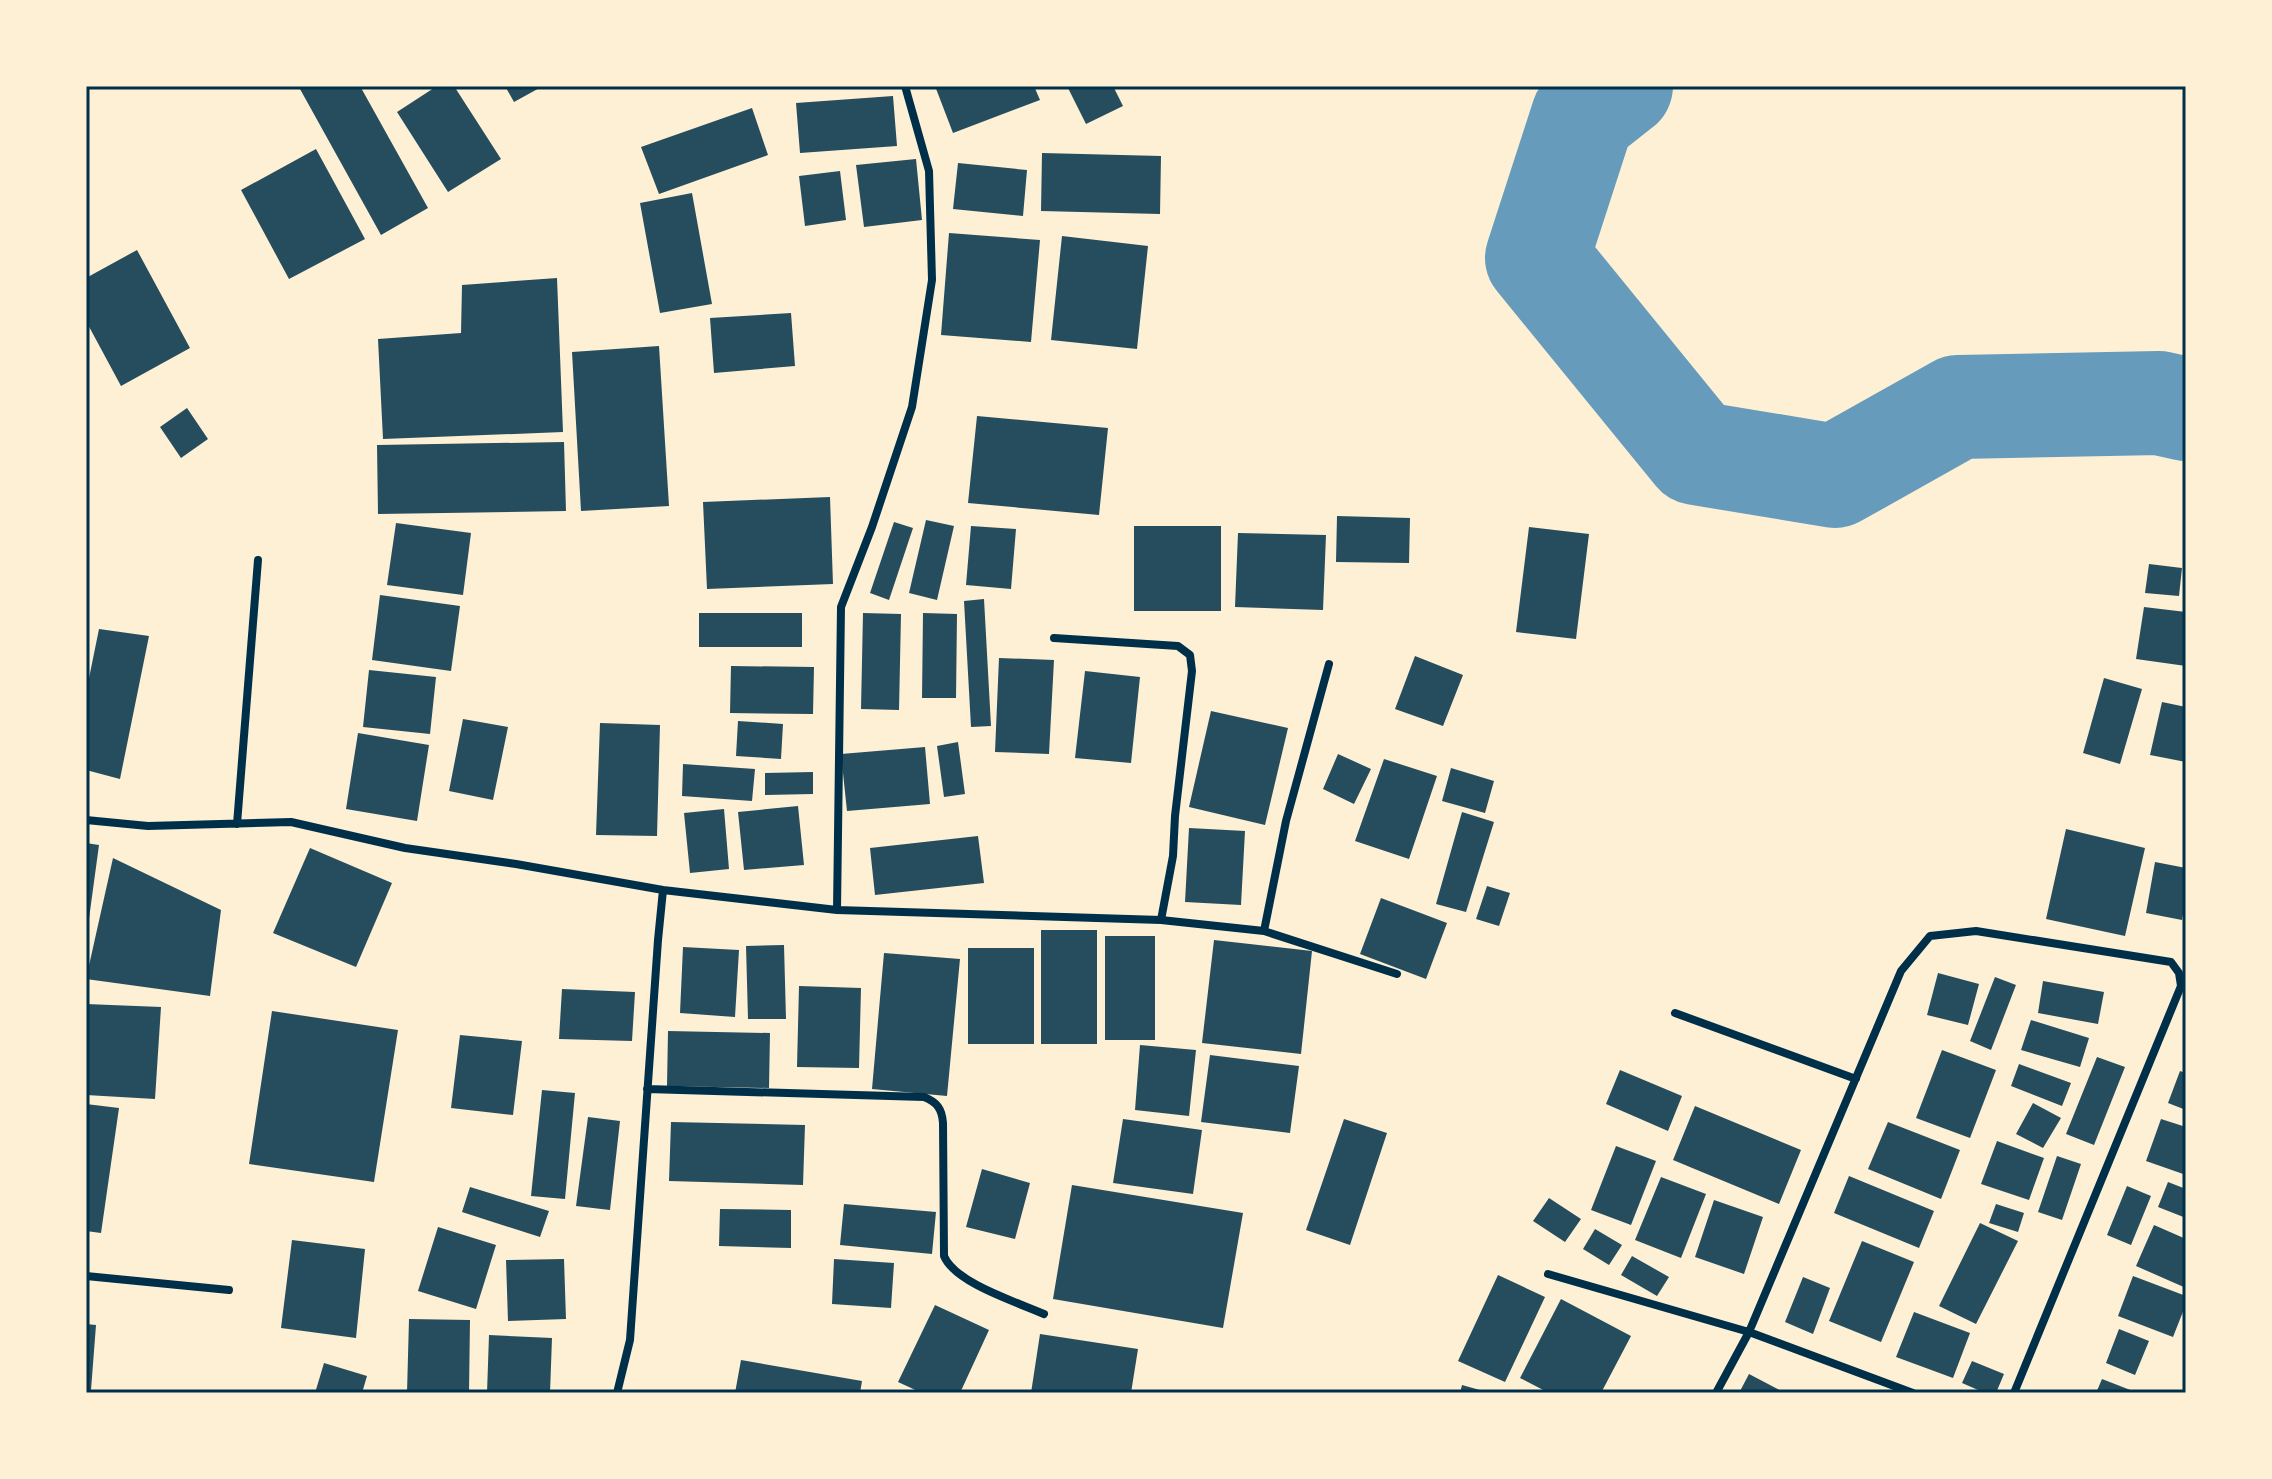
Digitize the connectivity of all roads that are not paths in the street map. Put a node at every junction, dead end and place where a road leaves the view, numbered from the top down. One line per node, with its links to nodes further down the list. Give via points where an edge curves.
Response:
1 (905, 86): 8 (street, via 929,171 932,280 912,407 841,607)
2 (258, 560): 6 (street)
3 (1054, 638): 9 (street, via 1178,646 1190,655 1173,856)
4 (1329, 664): 10 (street, via 1286,821)
5 (86, 820): 6 (street, via 148,826)
6 (237, 824): 7 (street, via 291,822 405,848)
7 (663, 890): 8 (street); 14 (street)
8 (837, 910): 9 (street)
9 (1161, 920): 10 (street)
10 (1264, 931): 11 (street)
11 (1397, 974)
12 (1675, 1013): 13 (street)
13 (1856, 1079): 19 (street); 23 (street, via 1901,971 1930,936 1976,931 2171,962 2179,973 2181,986)
14 (647, 1089): 18 (street, via 932,1100 943,1123 948,1266 967,1280); 20 (street, via 630,1340)
15 (1548, 1274): 19 (street)
16 (86, 1276): 17 (street)
17 (229, 1290)
18 (1044, 1314)
19 (1749, 1332): 21 (street); 22 (street)
20 (617, 1393)
21 (1716, 1393)
22 (1913, 1393)
23 (2014, 1393)

